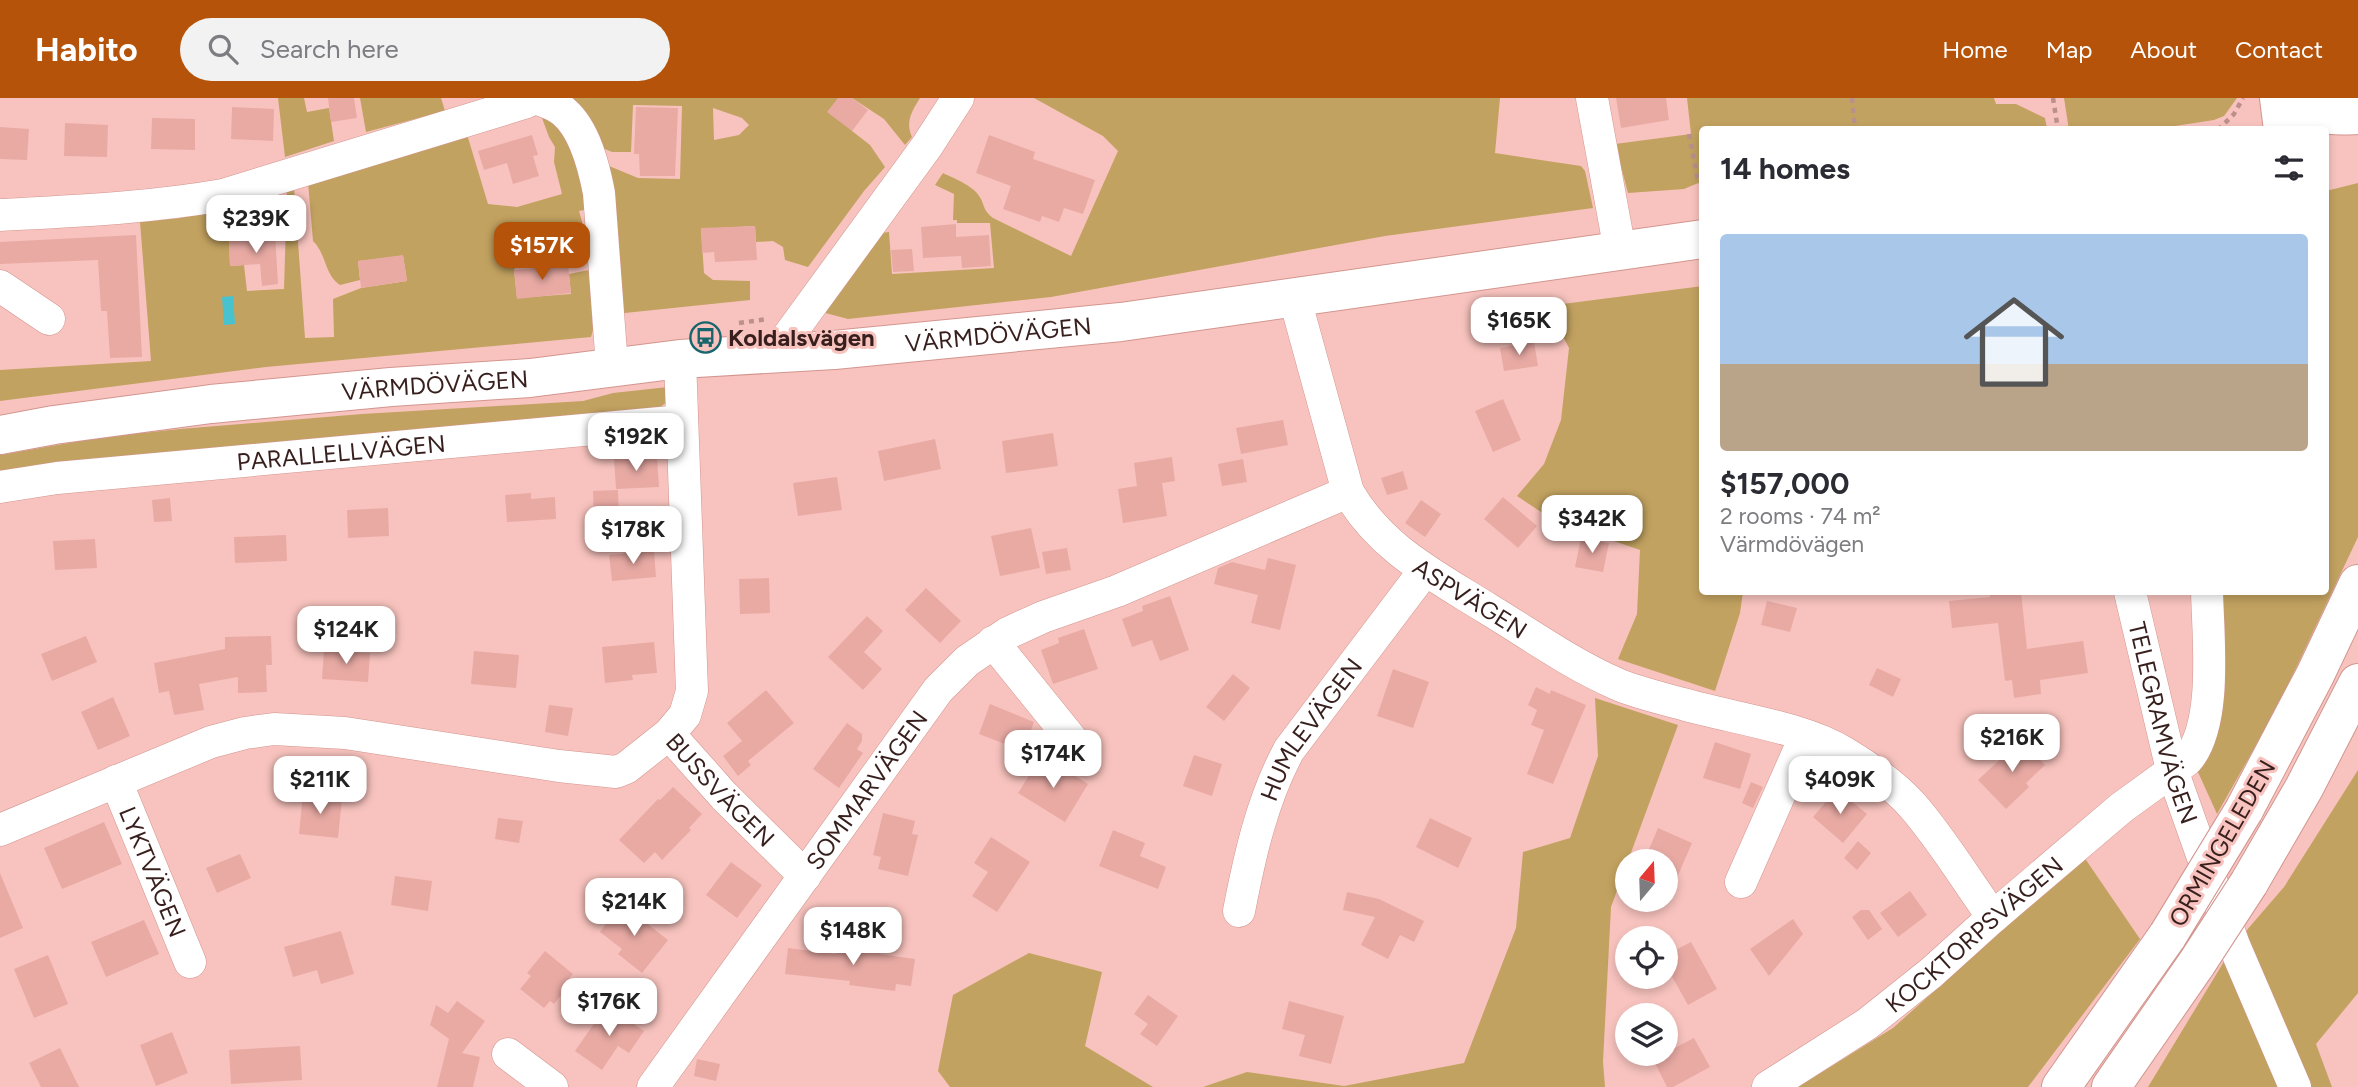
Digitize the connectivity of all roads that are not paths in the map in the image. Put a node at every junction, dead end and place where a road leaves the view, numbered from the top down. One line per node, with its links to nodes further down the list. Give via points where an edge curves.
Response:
1 (532, 98): 10 (street, via 223,195 147,206); 18 (street, via 564,112 587,152 599,193)
2 (958, 98): 16 (street)
3 (1592, 98): 12 (street)
4 (2279, 98): 7 (main road)
5 (2296, 98): 6 (main road, via 2325,116)
6 (2358, 115)
7 (2282, 126)
8 (2358, 134): 9 (main road)
9 (2329, 139)
10 (0, 215)
11 (1699, 240): 12 (main road, VÄRMDÖVÄGEN)
12 (1620, 251): 14 (main road, VÄRMDÖVÄGEN)
13 (0, 286): 15 (street)
14 (1295, 299): 16 (main road, VÄRMDÖVÄGEN, via 1121,322); 22 (street, ASPVÄGEN)
15 (48, 319)
16 (776, 353): 17 (main road, VÄRMDÖVÄGEN)
17 (680, 359): 18 (main road, VÄRMDÖVÄGEN); 19 (street, BUSSVÄGEN)
18 (612, 366): 20 (main road, VÄRMDÖVÄGEN, via 530,378 211,404)
19 (682, 421): 21 (street, PARALLELLVÄGEN); 30 (street, BUSSVÄGEN, via 692,691 685,715)
20 (0, 435)
21 (0, 487)
22 (1348, 492): 23 (street, ASPVÄGEN, via 1360,514 1380,535); 27 (street, SOMMARVÄGEN, via 1130,586 1043,617)
23 (1425, 570): 31 (street, ASPVÄGEN, via 1572,662 1619,685); 39 (street, HUMLEVÄGEN, via 1285,759 1262,813)
24 (2358, 584): 46 (main road, ORMINGELEDEN, bridge, via 2244,810 2168,935)
25 (2131, 595): 33 (street, TELEGRAMVÄGEN)
26 (2207, 595): 33 (street, KOCKTORPSVÄGEN, via 2209,671 2203,730 2195,750)
27 (993, 642): 32 (street); 37 (street, SOMMARVÄGEN, via 938,690)
28 (2358, 682): 36 (main road, ORMINGELEDEN)
29 (2358, 716): 36 (main road, via 2307,803)
30 (669, 734): 34 (street, via 616,772 345,733 274,729 211,741); 37 (street, BUSSVÄGEN)
31 (1805, 737): 38 (street); 40 (street, ASPVÄGEN, via 1842,751 1910,803)
32 (1081, 751)
33 (2172, 770): 40 (street, KOCKTORPSVÄGEN); 48 (street, TELEGRAMVÄGEN, via 2234,945)
34 (116, 781): 35 (street); 41 (street, LYKTVÄGEN)
35 (0, 830)
36 (2283, 831): 47 (main road, ORMINGELEDEN, bridge)
37 (805, 876): 44 (street, SOMMARVÄGEN)
38 (1741, 882)
39 (1239, 911)
40 (1993, 917): 45 (street, KOCKTORPSVÄGEN, via 1867,1024)
41 (190, 962)
42 (508, 1054): 43 (street)
43 (552, 1087)
44 (653, 1087)
45 (1768, 1087)
46 (2061, 1087)
47 (2111, 1087)
48 (2295, 1087)

